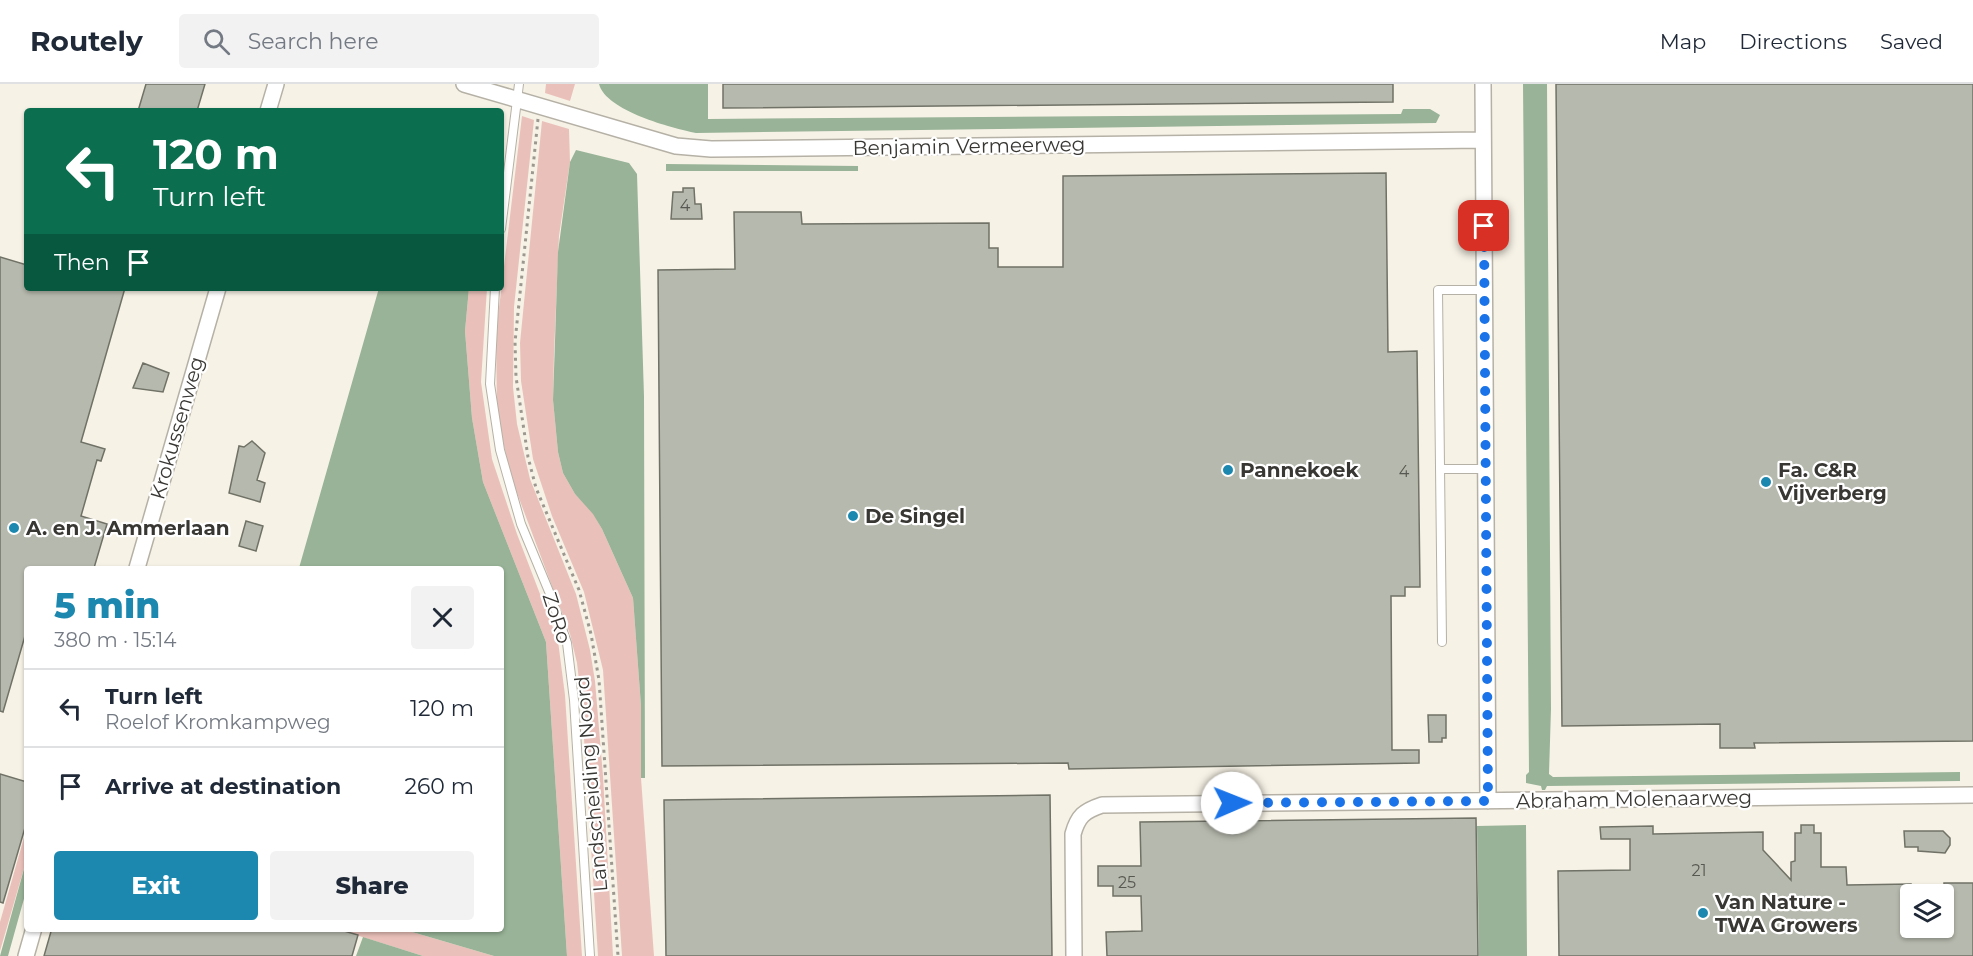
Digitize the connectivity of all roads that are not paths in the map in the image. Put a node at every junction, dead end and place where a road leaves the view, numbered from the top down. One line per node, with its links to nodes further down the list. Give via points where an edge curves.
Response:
1 (276, 84): 6 (street)
2 (464, 84): 5 (street, Benjamin Vermeerweg)
3 (519, 84): 5 (lane)
4 (1483, 84): 7 (street)
5 (518, 101): 7 (street, Benjamin Vermeerweg, via 676,146 711,149); 8 (lane)
6 (269, 108)
7 (1483, 140): 9 (street)
8 (504, 206)
9 (1484, 290): 12 (lane, via 1438,290); 13 (street)
10 (217, 291): 14 (street, Krokussenweg)
11 (495, 291): 20 (lane, ZoRo, via 490,384 500,450 521,524 567,643)
12 (1440, 469): 13 (lane); 15 (lane)
13 (1485, 469): 17 (street)
14 (138, 566)
15 (1442, 642)
16 (1973, 795): 17 (street, Abraham Molenaarweg)
17 (1488, 801): 21 (street, Abraham Molenaarweg, via 1115,804 1088,810 1078,818 1073,834)
18 (33, 932): 19 (street)
19 (26, 956)
20 (590, 956)
21 (1074, 956)

